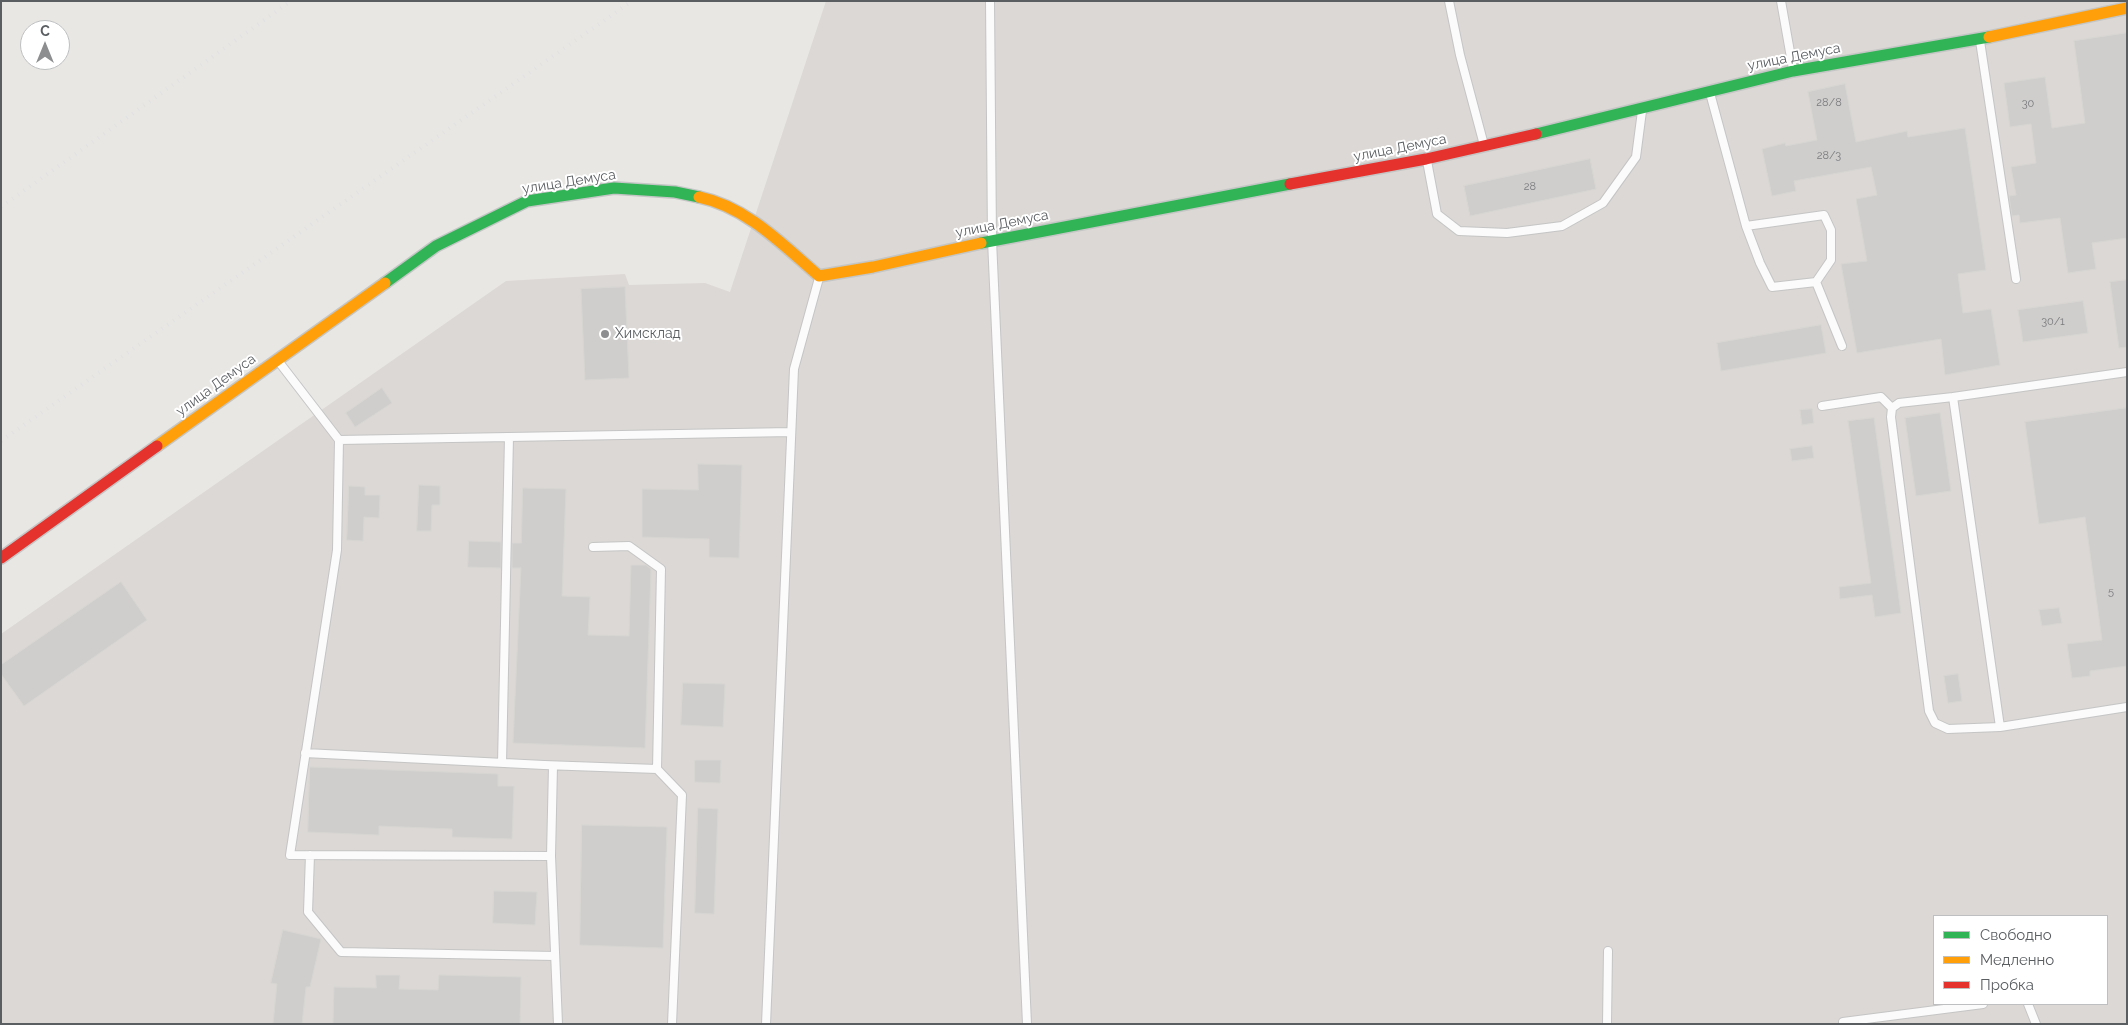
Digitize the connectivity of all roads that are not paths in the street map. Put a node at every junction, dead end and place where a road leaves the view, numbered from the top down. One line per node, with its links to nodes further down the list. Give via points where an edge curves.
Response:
1 (990, 1): 12 (lane)
2 (1449, 1): 9 (lane)
3 (1781, 1): 6 (lane)
4 (2127, 8): 5 (street, улица Демуса)
5 (1979, 40): 6 (street, улица Демуса); 14 (lane)
6 (1793, 71): 7 (street, улица Демуса)
7 (1709, 91): 8 (street, улица Демуса); 11 (lane)
8 (1643, 108): 9 (street, улица Демуса); 10 (lane, via 1636,157 1603,202 1562,226 1507,233 1459,232 1437,214)
9 (1484, 147): 10 (street, улица Демуса)
10 (1426, 159): 12 (street, улица Демуса)
11 (1746, 226): 15 (lane, via 1772,287); 15 (lane, via 1824,215 1831,230 1831,260)
12 (992, 240): 13 (street, улица Демуса); 43 (lane)
13 (819, 276): 17 (street, улица Демуса, via 762,226 714,200 675,192 614,188 527,201 436,246); 22 (lane, via 794,369)
14 (2016, 279)
15 (1816, 282): 16 (lane)
16 (1842, 346)
17 (277, 359): 24 (lane); 26 (street, улица Демуса)
18 (2127, 372): 19 (lane)
19 (1953, 397): 21 (lane, via 1899,403); 28 (lane)
20 (1822, 406): 21 (lane, via 1880,397)
21 (1892, 408): 28 (lane, via 1929,711 1935,723 1948,729)
22 (791, 432): 23 (lane); 42 (lane)
23 (509, 437): 24 (lane); 30 (lane)
24 (339, 440): 29 (lane, via 337,550)
25 (593, 547): 32 (lane, via 629,546 662,569)
26 (1, 558)
27 (2127, 707): 28 (lane)
28 (2000, 727)
29 (305, 753): 30 (lane); 33 (lane, via 290,855)
30 (502, 763): 31 (lane)
31 (553, 766): 32 (lane); 34 (lane)
32 (657, 768): 41 (lane, via 682,795)
33 (310, 855): 34 (lane); 36 (lane, via 308,912 341,952)
34 (551, 856): 36 (lane)
35 (1608, 951): 44 (lane)
36 (555, 956): 40 (lane)
37 (1975, 1005): 39 (lane)
38 (2028, 1005): 45 (lane)
39 (1843, 1022)
40 (558, 1024)
41 (672, 1024)
42 (766, 1024)
43 (1027, 1024)
44 (1607, 1024)
45 (2036, 1024)

